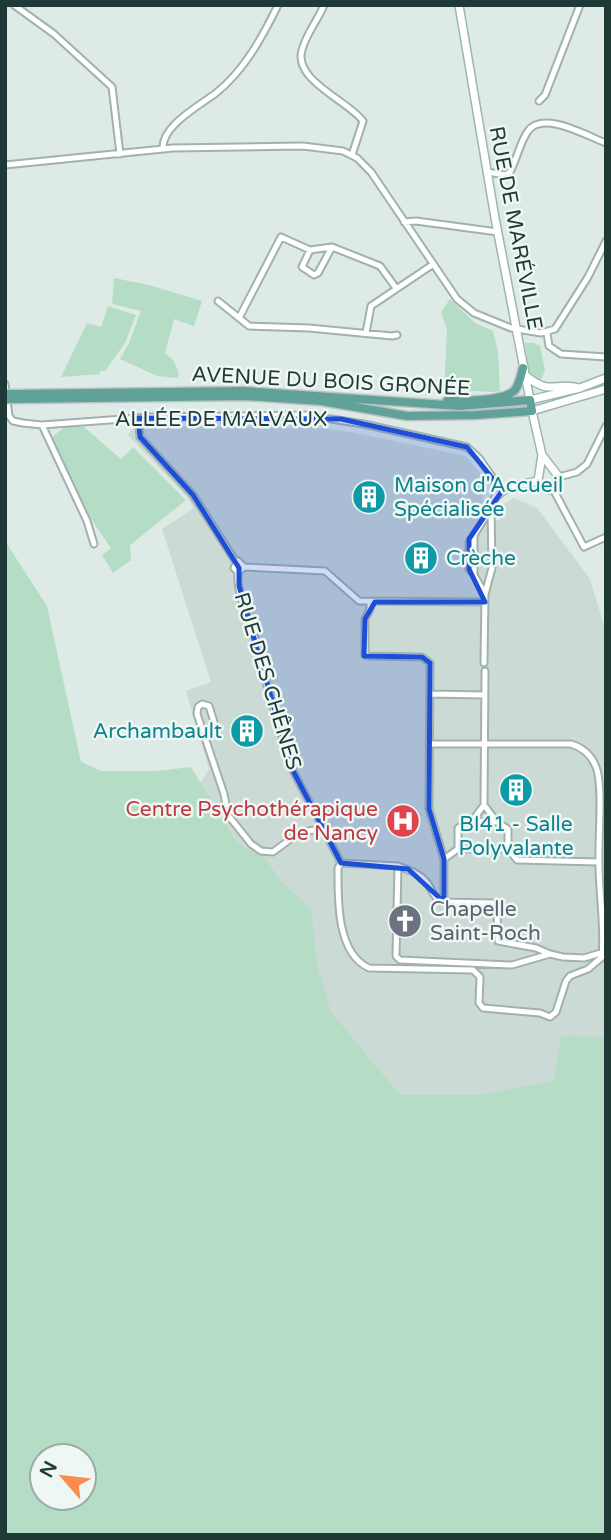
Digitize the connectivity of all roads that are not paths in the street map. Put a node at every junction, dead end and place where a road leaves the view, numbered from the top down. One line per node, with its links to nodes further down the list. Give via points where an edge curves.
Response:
1 (14, 5): 9 (street, via 112,87)
2 (278, 5): 8 (street, via 251,53 218,91 166,133)
3 (324, 5): 10 (street, via 304,42 301,61 306,74 363,121)
4 (459, 5): 12 (main road, RUE DE MARÉVILLE)
5 (580, 5): 6 (street)
6 (539, 101)
7 (606, 143): 12 (street, via 542,121 528,130 510,172)
8 (163, 149): 9 (street); 10 (street, via 321,146)
9 (120, 154): 11 (street)
10 (352, 155): 13 (street)
11 (5, 165)
12 (487, 172): 14 (main road, RUE DE MARÉVILLE)
13 (404, 222): 14 (street); 18 (street)
14 (498, 232): 22 (main road, RUE DE MARÉVILLE)
15 (606, 242): 24 (street, via 556,328)
16 (332, 247): 17 (street); 17 (street, via 314,275 302,267); 19 (street, via 380,266)
17 (310, 250): 21 (street, via 284,237 277,240)
18 (432, 265): 19 (street); 22 (street, via 457,299 474,313)
19 (396, 288): 23 (street, via 371,306)
20 (218, 301): 21 (street)
21 (239, 318): 23 (street, via 251,327)
22 (516, 330): 24 (street); 27 (main road, RUE DE MARÉVILLE)
23 (366, 333): 25 (street)
24 (547, 333): 26 (street, via 549,346 557,353)
25 (397, 335)
26 (606, 357)
27 (524, 371): 30 (main road, via 546,388); 33 (main road, RUE DE MARÉVILLE); 34 (main road, via 516,388 505,396)
28 (606, 378): 30 (main road)
29 (5, 384): 37 (street, ALLÉE DE MALVAUX, via 10,419)
30 (580, 388): 33 (main road)
31 (606, 389): 35 (main road)
32 (10, 396): 34 (main road, AVENUE DU BOIS GRONÉE, via 244,391); 35 (main road, AVENUE DU BOIS GRONÉE, via 245,396 321,401 407,416)
33 (530, 400): 34 (main road, AVENUE DU BOIS GRONÉE, via 460,407); 35 (main road, RUE DE MARÉVILLE)
34 (410, 404)
35 (532, 411): 39 (main road, RUE DE MARÉVILLE)
36 (138, 418): 37 (street, ALLÉE DE MALVAUX); 45 (street, ALLÉE DE MALVAUX, via 304,415 364,424 467,447); 49 (street, via 140,437 193,495)
37 (42, 425): 48 (street)
38 (606, 426): 42 (street, via 583,468)
39 (542, 455): 40 (main road, RUE DE MARÉVILLE); 41 (main road, RUE DE MARÉVILLE)
40 (551, 468): 41 (main road); 42 (main road)
41 (541, 471): 43 (main road)
42 (559, 477): 44 (main road)
43 (538, 481): 44 (main road, via 545,489); 45 (main road)
44 (553, 489): 47 (street, via 584,548)
45 (502, 491): 46 (main road)
46 (491, 507): 52 (street, via 492,568); 52 (street, via 474,534 474,575)
47 (606, 537)
48 (94, 544)
49 (236, 562): 50 (street); 51 (street, RUE DES CHÊNES)
50 (244, 567): 51 (street); 53 (street, via 325,571 355,599)
51 (238, 572): 65 (street, RUE DES CHÊNES, via 291,767)
52 (485, 594): 54 (street)
53 (370, 601): 54 (street); 57 (street, via 365,654 425,657 430,663)
54 (485, 602): 55 (street)
55 (484, 663)
56 (485, 671): 58 (street)
57 (430, 694): 58 (street); 61 (street)
58 (484, 695): 60 (street)
59 (214, 722): 65 (street, via 209,706 198,707 228,815 251,845 273,852 300,832)
60 (484, 743): 61 (street); 62 (street); 69 (street, via 571,744 589,754 598,774)
61 (429, 744): 68 (street, via 429,809)
62 (484, 804): 63 (street); 64 (street)
63 (470, 821): 64 (street); 66 (street, via 458,828)
64 (497, 822): 67 (street, via 508,829)
65 (322, 829): 70 (street, RUE DES CHÊNES)
66 (458, 849): 67 (street); 68 (street)
67 (508, 849): 69 (street, via 517,860)
68 (444, 859): 72 (street)
69 (598, 862): 73 (street)
70 (341, 863): 71 (street); 73 (street, via 338,911 345,938 363,965 477,972 483,1008 553,1016 570,976 594,966)
71 (398, 866): 72 (street, via 418,874 437,901); 74 (street, via 400,960 512,965)
72 (444, 902): 74 (street, via 495,905 498,941)
73 (604, 952): 74 (street, via 584,958)
74 (550, 954)

